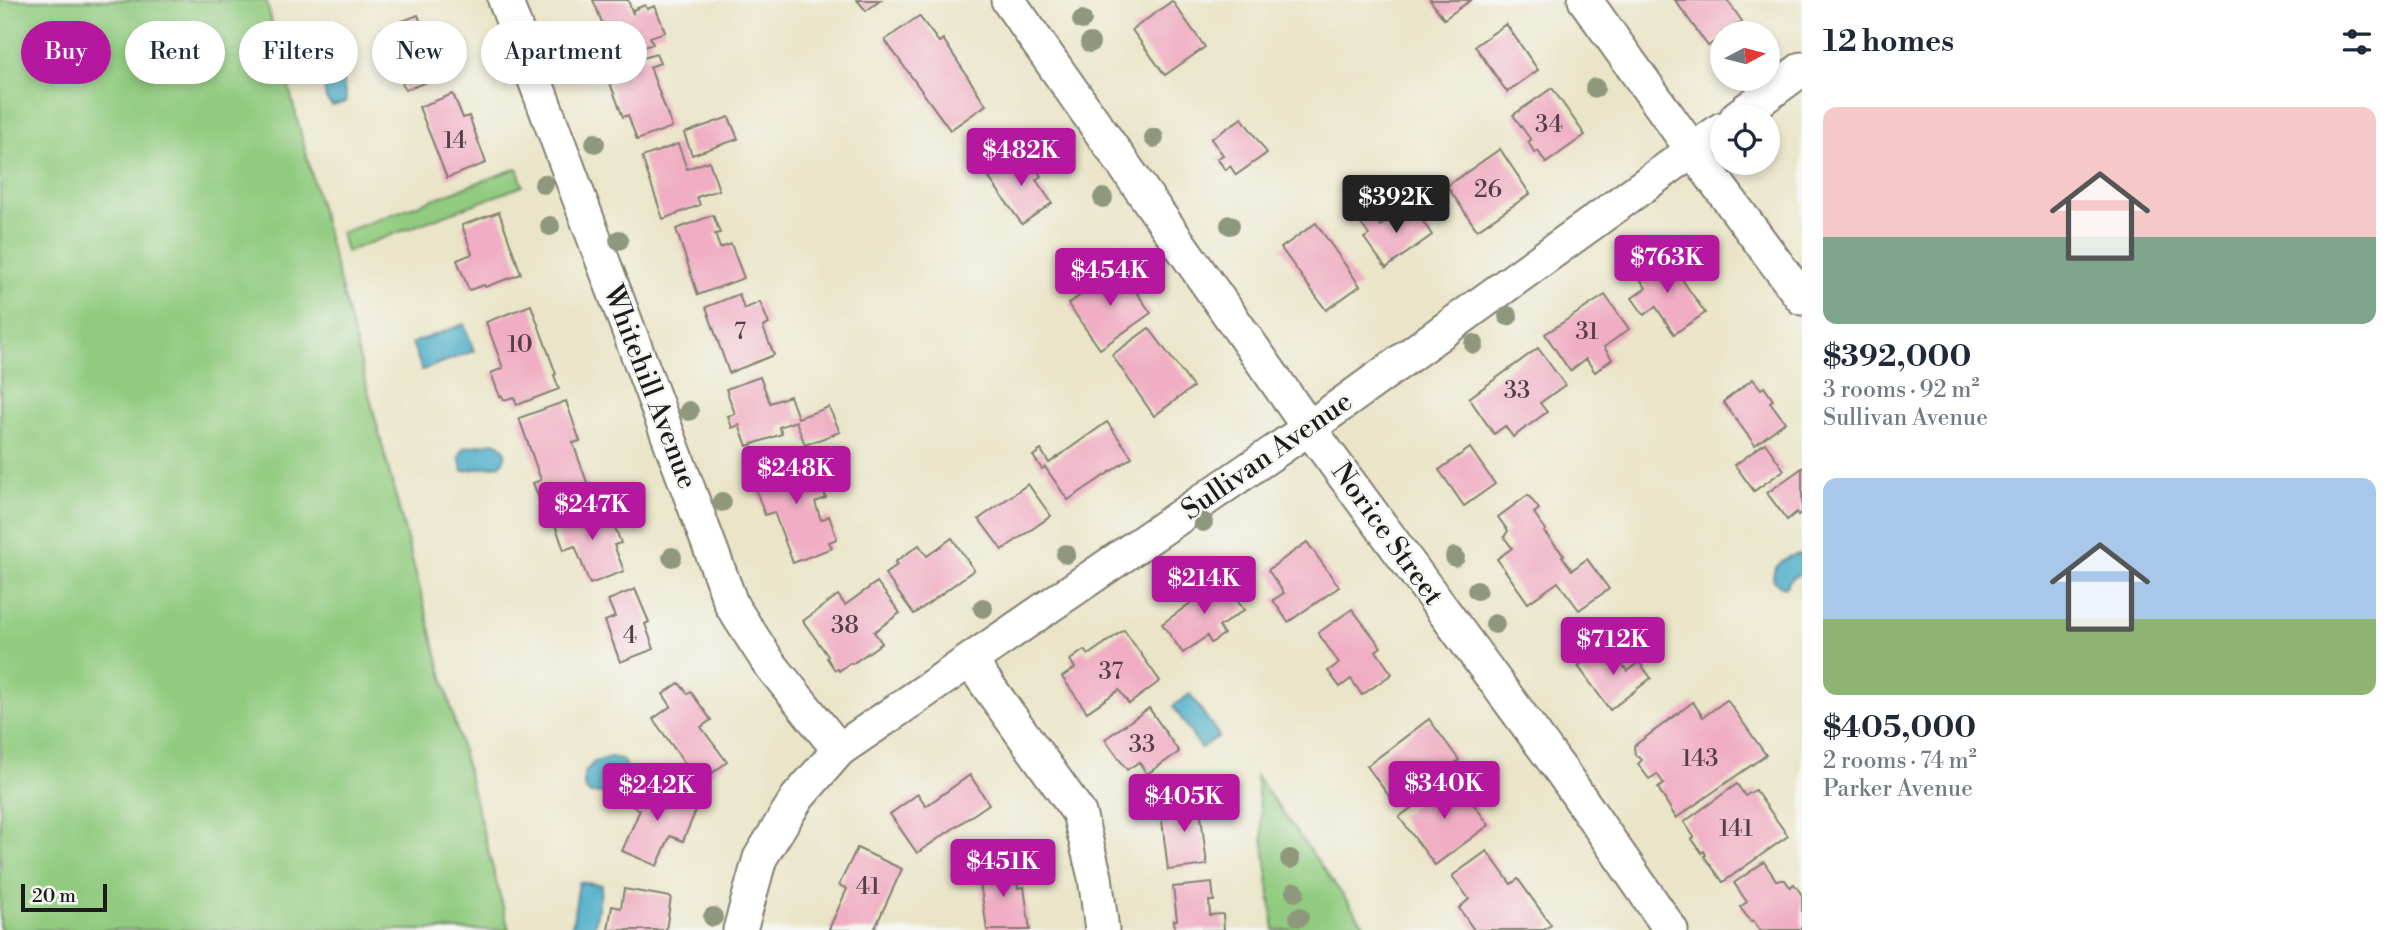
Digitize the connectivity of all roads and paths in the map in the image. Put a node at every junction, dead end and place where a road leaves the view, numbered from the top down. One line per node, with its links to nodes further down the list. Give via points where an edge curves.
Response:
1 (505, 0): 11 (street, Whitehill Avenue, via 732,607 769,663)
2 (1008, 0): 9 (street, Norice Street)
3 (1585, 0): 7 (street)
4 (1802, 69): 5 (street)
5 (1753, 105)
6 (1710, 138): 7 (street, Sullivan Avenue)
7 (1693, 151): 8 (street); 9 (street, Sullivan Avenue)
8 (1802, 298)
9 (1309, 428): 10 (street, Sullivan Avenue); 14 (street, Norice Street, via 1562,772)
10 (971, 662): 11 (street, Sullivan Avenue); 13 (street, via 1079,813)
11 (839, 750): 12 (street, Sullivan Avenue, via 797,798 760,858)
12 (740, 930)
13 (1102, 930)
14 (1671, 930)

